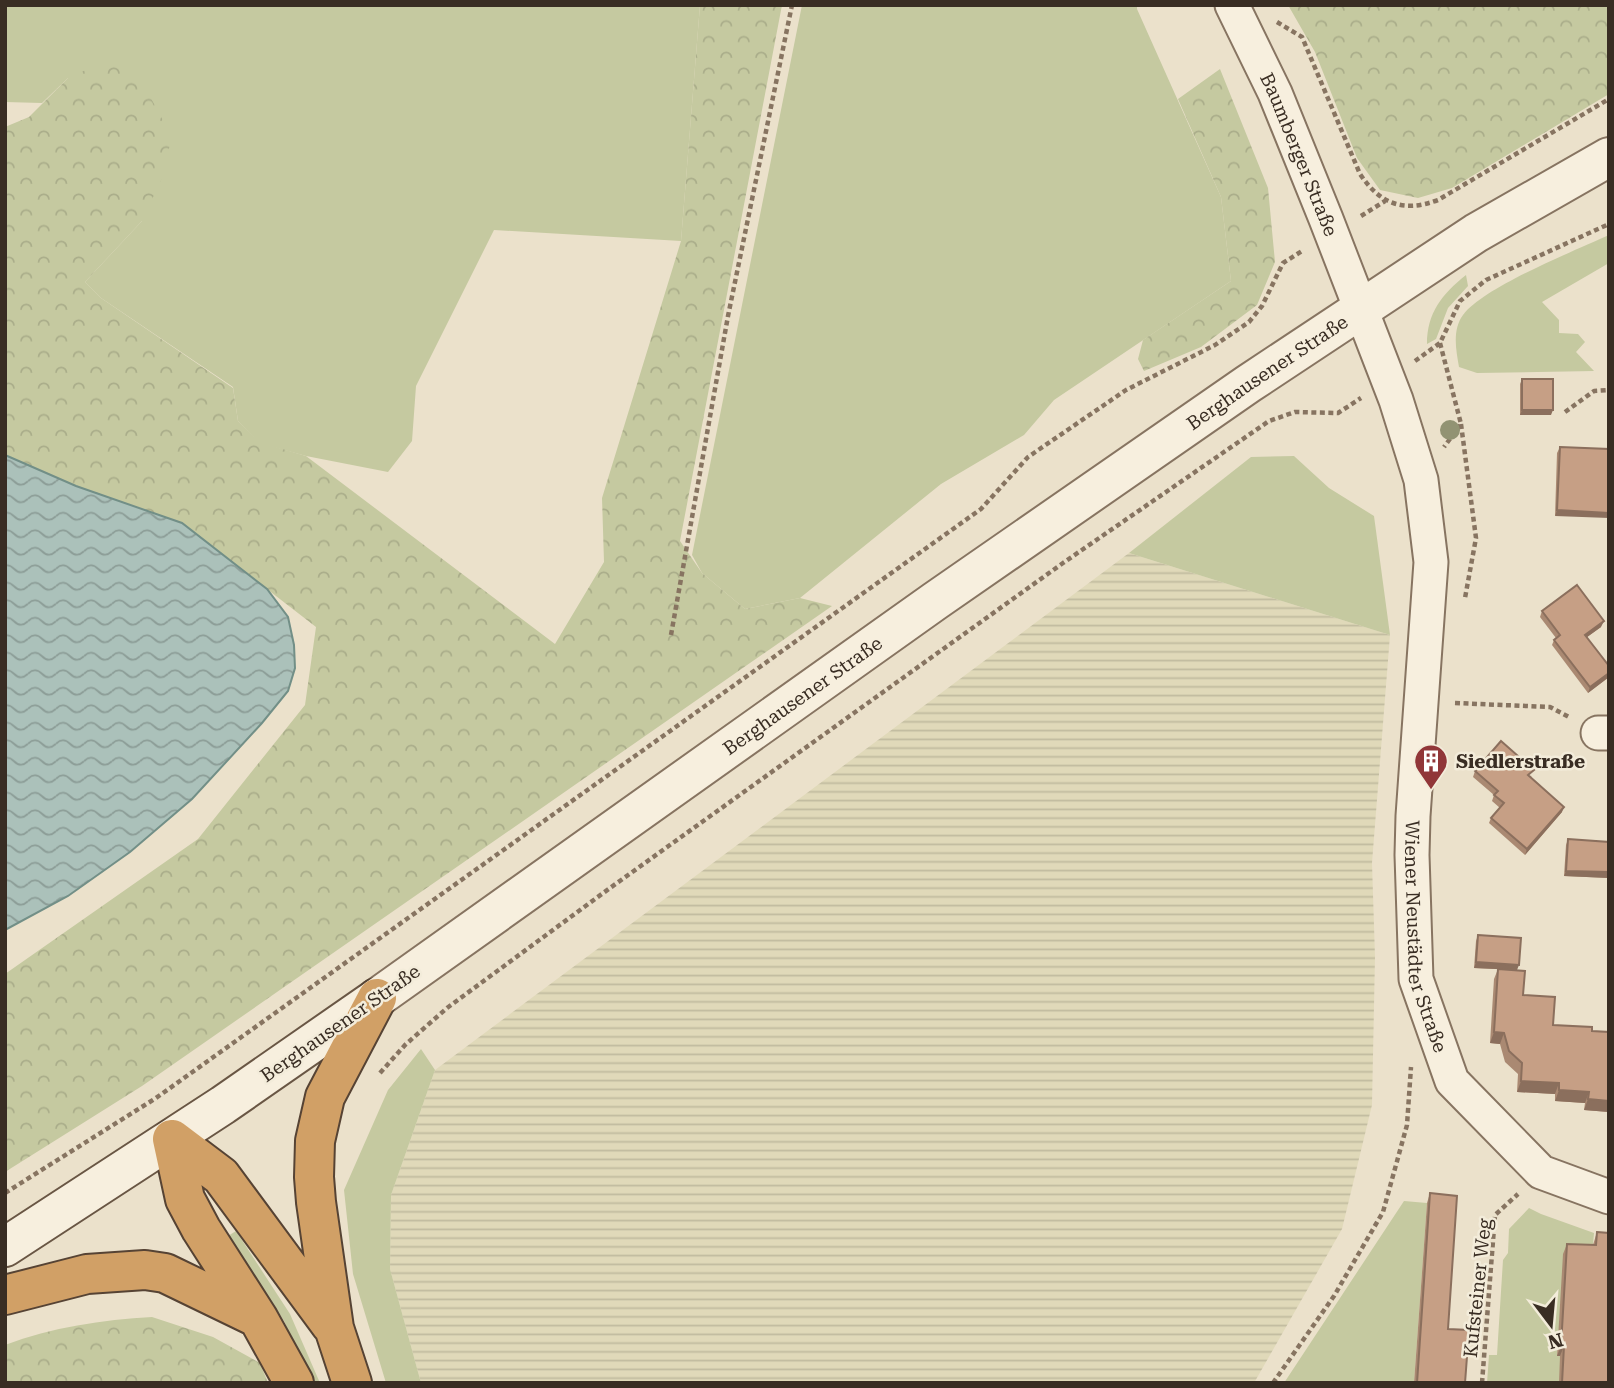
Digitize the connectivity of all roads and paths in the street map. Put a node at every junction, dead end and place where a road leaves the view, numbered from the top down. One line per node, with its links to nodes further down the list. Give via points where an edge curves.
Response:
1 (792, 5): 15 (path)
2 (1232, 5): 8 (street, Baumberger Straße, via 1275,93)
3 (1271, 18): 4 (path, via 1303,37 1371,191 1402,206 1438,201)
4 (1609, 99)
5 (1609, 157): 8 (street, Berghausener Straße, via 1476,233)
6 (1609, 224): 12 (path, via 1486,280 1460,302 1440,343)
7 (1283, 263): 23 (path, via 1249,322 1215,345 1126,390 1028,457 981,509 156,1098)
8 (1360, 308): 13 (street, Wiener Neustädter Straße); 18 (street, Berghausener Straße, via 935,601)
9 (1609, 390): 10 (path, via 1594,391)
10 (1564, 412)
11 (1338, 413): 20 (path, via 1296,412 1269,421 1246,436 447,1008)
12 (1461, 424): 13 (path); 14 (path, via 1476,538)
13 (1421, 480): 16 (street, Wiener Neustädter Straße, via 1431,562)
14 (1464, 602)
15 (671, 635)
16 (1419, 701): 17 (path, via 1550,707); 22 (street, Wiener Neustädter Straße, via 1412,855 1416,979 1452,1081)
17 (1603, 733)
18 (377, 998): 21 (street, Berghausener Straße); 28 (highway, via 325,1097 315,1141 315,1189)
19 (1412, 1059): 31 (path, via 1408,1125 1383,1212 1334,1296)
20 (377, 1077)
21 (172, 1139): 25 (street, Berghausener Straße); 27 (highway, via 185,1199); 28 (highway, via 221,1176)
22 (1541, 1172): 24 (street, Wiener Neustädter Straße); 32 (path, Kufsteiner Weg, via 1495,1215)
23 (5, 1193)
24 (1609, 1197)
25 (5, 1247)
26 (5, 1295): 27 (highway, via 87,1274 145,1270 165,1273)
27 (258, 1318): 29 (highway)
28 (334, 1328): 30 (highway)
29 (294, 1383)
30 (352, 1383)
31 (1273, 1383)
32 (1482, 1383)

